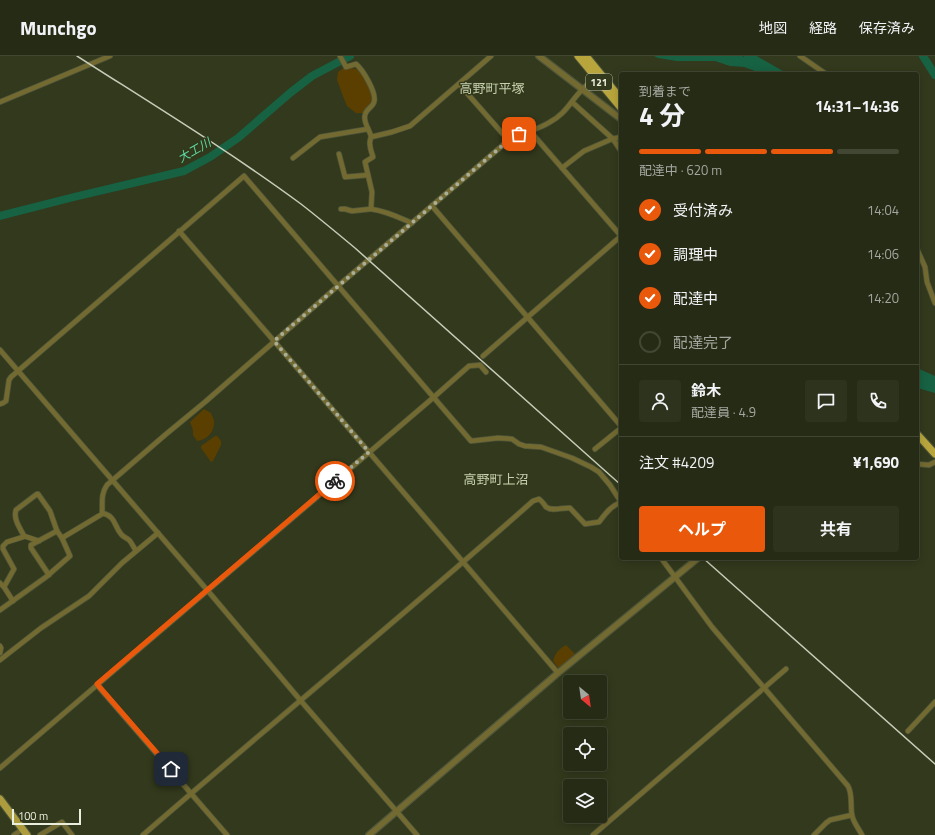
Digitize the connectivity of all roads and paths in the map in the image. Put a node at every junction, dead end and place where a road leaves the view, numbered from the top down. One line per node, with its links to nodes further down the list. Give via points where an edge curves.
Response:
1 (110, 56): 13 (street)
2 (340, 56): 17 (street, via 346,67 356,64 360,68 375,98 365,115)
3 (491, 56): 10 (street)
4 (539, 56): 11 (street)
5 (578, 56): 9 (highway, 121)
6 (586, 56): 9 (highway, 121)
7 (800, 56): 8 (street)
8 (823, 72)
9 (598, 76): 11 (street); 12 (highway, 121); 15 (highway, 121)
10 (459, 84): 19 (street, via 410,126); 21 (street)
11 (582, 89): 14 (street); 16 (street)
12 (619, 97)
13 (0, 102)
14 (572, 102): 18 (street, via 550,123); 22 (street)
15 (619, 105)
16 (619, 117)
17 (368, 129): 19 (street); 25 (street, via 320,137)
18 (530, 131): 21 (street); 26 (street)
19 (371, 137): 27 (street, via 369,144 373,157 365,162)
20 (619, 138): 22 (street)
21 (510, 139): 28 (street)
22 (613, 139): 23 (street); 26 (street, via 584,151)
23 (619, 148)
24 (339, 154): 27 (street, via 345,177)
25 (293, 158)
26 (562, 168): 33 (street)
27 (368, 175): 30 (street, via 372,192)
28 (432, 206): 31 (street); 38 (street)
29 (340, 209): 30 (street)
30 (371, 210): 31 (street, via 381,210)
31 (412, 223): 36 (street)
32 (179, 231): 36 (street, via 244,176); 39 (street); 42 (street)
33 (619, 234)
34 (619, 238): 38 (street)
35 (919, 254): 37 (street)
36 (339, 286): 39 (street); 44 (street)
37 (935, 303)
38 (528, 317): 41 (street); 46 (street)
39 (274, 341): 50 (street); 54 (street, via 206,402)
40 (0, 350): 42 (street)
41 (483, 356)
42 (18, 371): 45 (street, via 9,380 6,401); 54 (street)
43 (486, 372): 44 (street, via 480,365 469,366)
44 (434, 397): 50 (street); 55 (street, via 471,441 512,438 519,444 541,447 572,458 599,472)
45 (0, 404)
46 (619, 425)
47 (619, 429): 49 (street)
48 (919, 436): 51 (highway)
49 (596, 448)
50 (369, 452): 66 (street); 71 (street)
51 (935, 454)
52 (935, 462): 53 (street, via 929,465)
53 (919, 464)
54 (112, 480): 57 (street, via 102,494); 59 (street)
55 (619, 499)
56 (619, 503): 66 (street, via 607,511 599,522 585,524 570,508 547,508 539,499)
57 (102, 513): 61 (street); 63 (street, via 110,516)
58 (57, 531): 60 (street, via 50,511 37,494 15,513); 61 (street); 62 (street)
59 (158, 534): 63 (street); 71 (street)
60 (24, 536): 62 (street); 70 (street, via 3,546 14,569)
61 (62, 538): 67 (street, via 70,556)
62 (39, 541): 67 (street, via 31,545 31,548)
63 (136, 551): 76 (street, via 89,596 41,628)
64 (663, 560): 68 (street)
65 (696, 560): 68 (street)
66 (463, 562): 78 (street); 81 (street)
67 (49, 575): 72 (street)
68 (675, 577): 78 (street); 80 (street, via 712,627)
69 (0, 583): 70 (street)
70 (4, 587): 72 (street)
71 (208, 590): 79 (street); 81 (street)
72 (13, 601): 73 (street)
73 (0, 610)
74 (0, 646): 75 (street)
75 (0, 653)
76 (0, 660)
77 (786, 669): 80 (street)
78 (558, 673): 87 (street)
79 (97, 684): 84 (street); 85 (street)
80 (764, 687): 88 (street, via 848,786); 97 (street)
81 (301, 701): 85 (street); 87 (street)
82 (935, 702): 83 (street)
83 (908, 731)
84 (0, 768)
85 (192, 793): 93 (street); 94 (street)
86 (0, 799): 89 (main road)
87 (396, 812): 95 (street); 96 (street)
88 (852, 815): 98 (street, via 830,820); 99 (street)
89 (25, 832): 90 (street)
90 (14, 835)
91 (40, 835): 92 (street, via 62,822)
92 (72, 835)
93 (143, 835)
94 (227, 835)
95 (369, 835)
96 (417, 835)
97 (593, 835)
98 (814, 835)
99 (862, 835)

